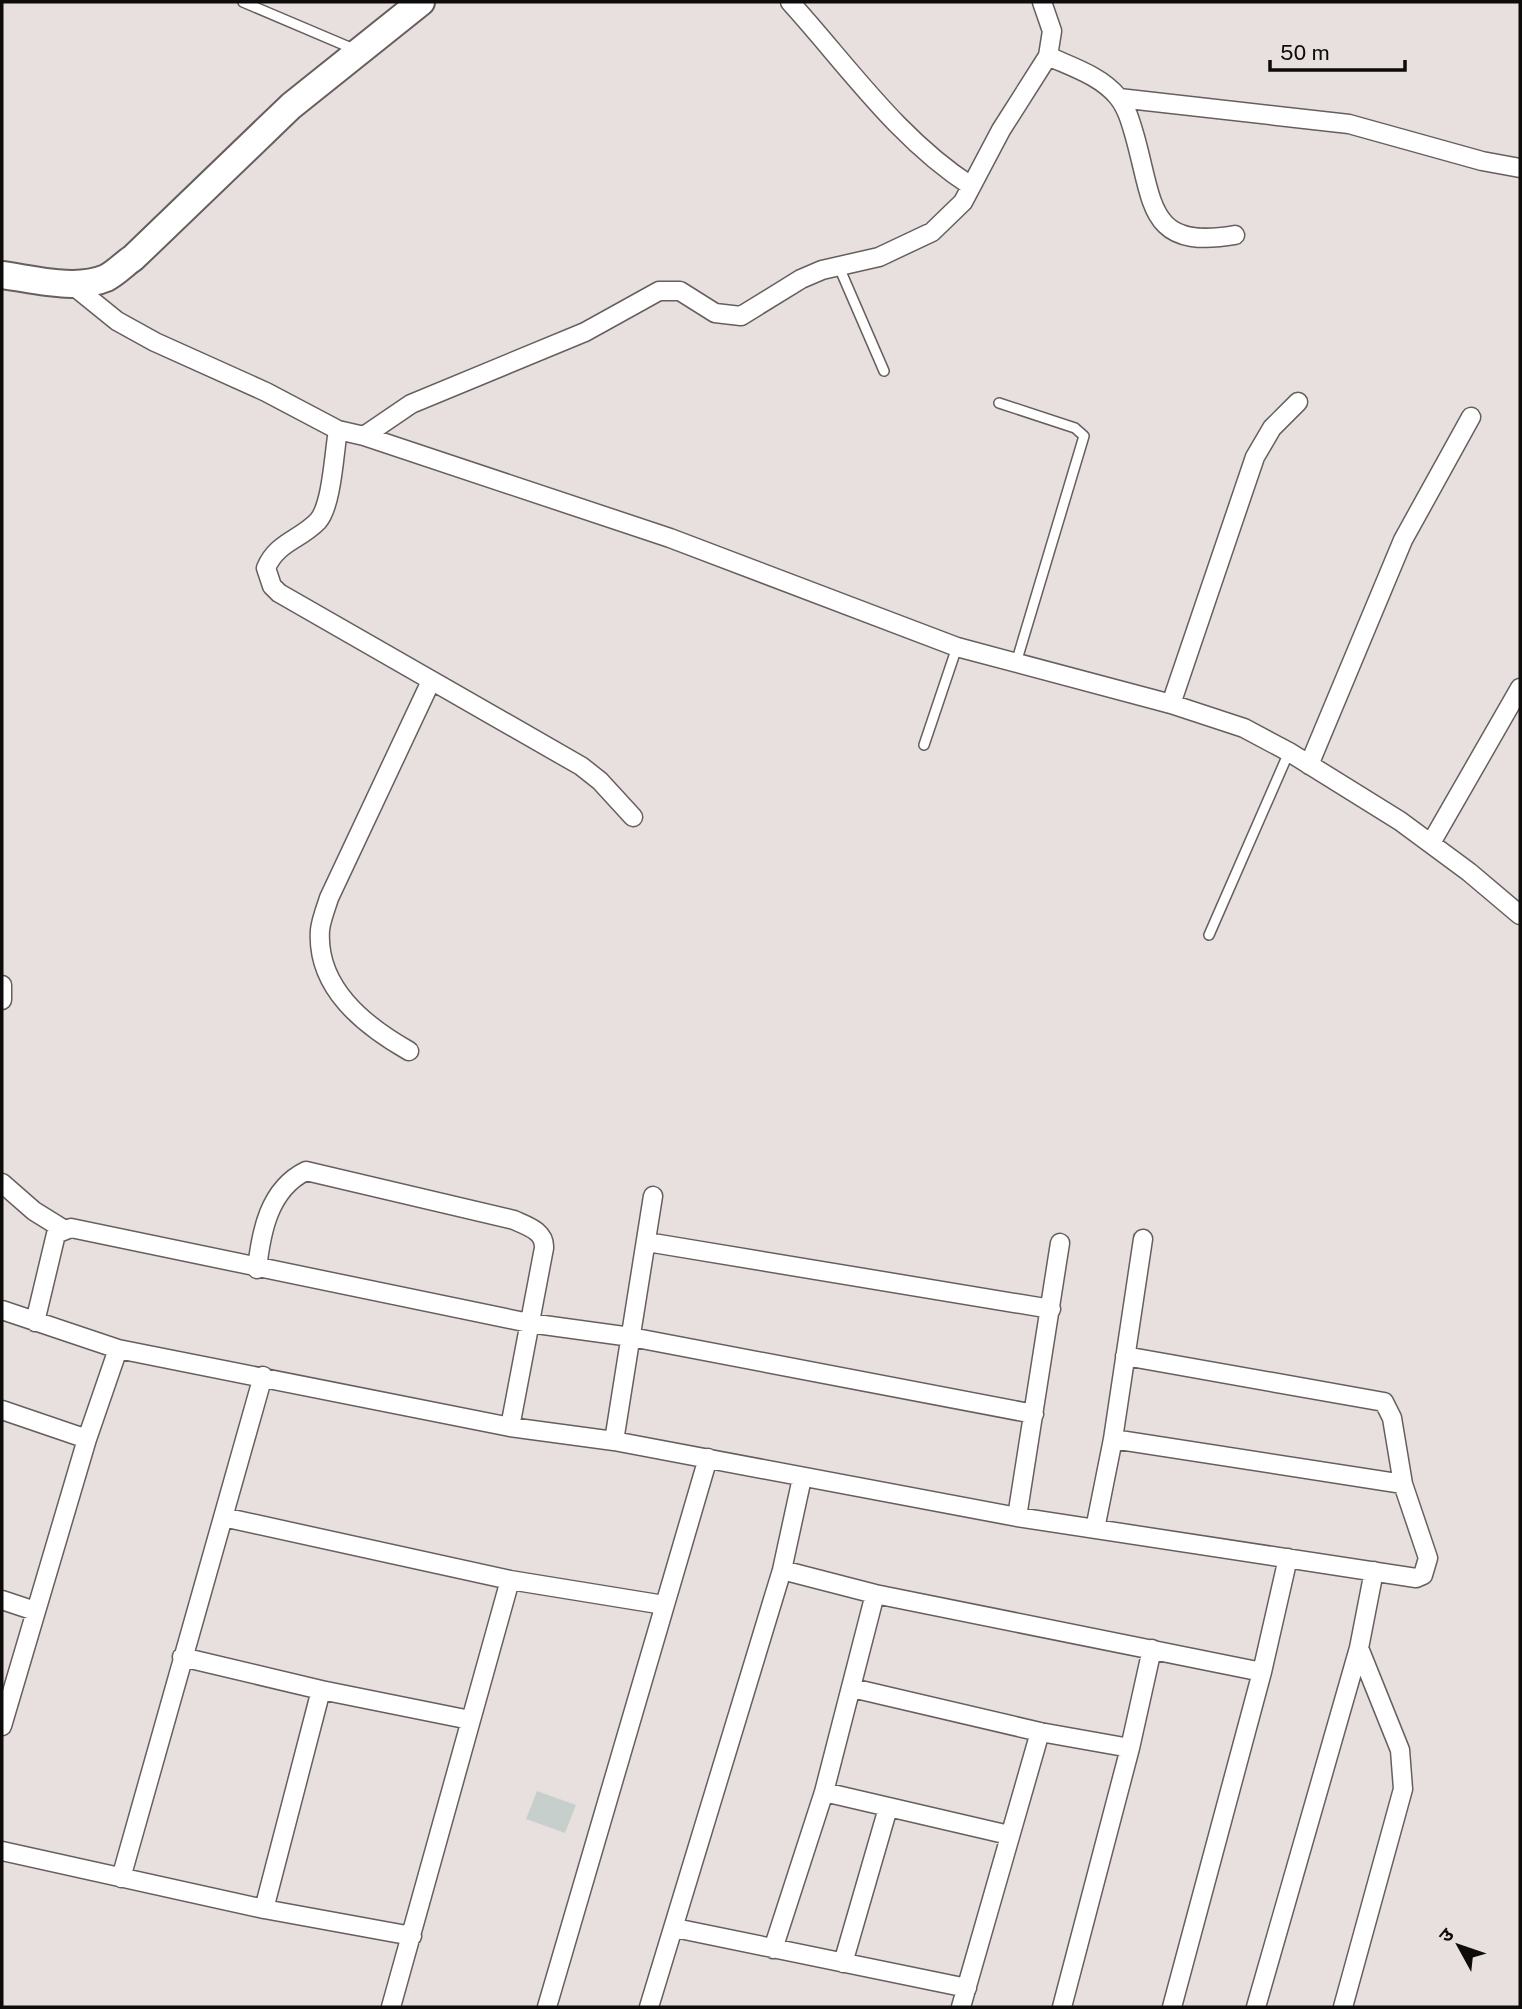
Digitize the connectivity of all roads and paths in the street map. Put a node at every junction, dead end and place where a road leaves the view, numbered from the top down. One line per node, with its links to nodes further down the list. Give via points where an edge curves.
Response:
1 (243, 2): 5 (lane)
2 (421, 2): 5 (main road)
3 (790, 2): 9 (street, via 913,141)
4 (1042, 2): 6 (street, via 1052,31)
5 (358, 51): 13 (main road, via 291,106 133,258 108,277)
6 (1048, 56): 7 (street, via 1094,78); 9 (street)
7 (1119, 98): 8 (street, via 1349,124); 10 (street, via 1132,125 1152,200 1170,231 1199,240)
8 (1520, 169)
9 (971, 186): 11 (street, via 963,202 932,232 880,257)
10 (1235, 236)
11 (839, 267): 14 (lane); 19 (street, via 801,279 741,316 715,313 680,291 659,291 574,337 411,404)
12 (2, 275): 13 (main road)
13 (70, 283): 18 (street, via 117,321 155,342)
14 (884, 371)
15 (999, 402): 21 (lane, via 1075,428 1084,436)
16 (1298, 402): 24 (street, via 1272,428 1255,457)
17 (1471, 417): 27 (street, via 1403,540)
18 (338, 430): 19 (street); 22 (street, via 326,509 313,526 278,547 266,568 268,579 279,593)
19 (364, 436): 20 (street, via 670,538)
20 (957, 648): 21 (street); 25 (lane)
21 (1016, 663): 24 (street)
22 (431, 681): 28 (street, via 591,773); 34 (street, via 329,898 320,929 322,955 345,1003 374,1031)
23 (1520, 688): 29 (street)
24 (1171, 704): 26 (street, via 1244,728)
25 (924, 745)
26 (1289, 752): 27 (street); 31 (lane)
27 (1309, 765): 29 (street)
28 (633, 817)
29 (1431, 843): 30 (street)
30 (1520, 915)
31 (1209, 935)
32 (2, 985): 33 (street)
33 (2, 1000)
34 (409, 1051)
35 (2, 1183): 37 (street)
36 (653, 1196): 39 (street)
37 (62, 1229): 41 (street); 44 (street)
38 (1143, 1239): 48 (street)
39 (647, 1242): 42 (street); 46 (street)
40 (1060, 1243): 42 (street)
41 (257, 1269): 45 (street); 45 (street, via 260,1236 269,1210 299,1175 316,1171 514,1220 536,1231 544,1242)
42 (1051, 1308): 51 (street)
43 (2, 1310): 44 (street)
44 (35, 1322): 47 (street)
45 (529, 1323): 46 (street); 52 (street)
46 (631, 1337): 51 (street); 55 (street)
47 (118, 1349): 49 (street); 53 (street)
48 (1125, 1356): 54 (street); 58 (street, via 1384,1402 1392,1418)
49 (263, 1376): 52 (street); 59 (street)
50 (2, 1410): 53 (street)
51 (1034, 1414): 60 (street)
52 (510, 1427): 55 (street)
53 (87, 1439): 69 (street)
54 (1113, 1439): 58 (street); 61 (street)
55 (614, 1441): 56 (street)
56 (708, 1458): 57 (street); 68 (street)
57 (802, 1478): 60 (street); 63 (street)
58 (1403, 1484): 64 (street, via 1427,1566 1416,1578)
59 (223, 1517): 65 (street); 72 (street)
60 (1017, 1517): 61 (street)
61 (1095, 1528): 62 (street)
62 (1288, 1558): 64 (street); 73 (street)
63 (782, 1570): 66 (street); 86 (street)
64 (1374, 1571): 70 (street)
65 (510, 1580): 68 (street); 76 (street)
66 (875, 1594): 71 (street); 74 (street)
67 (2, 1600): 69 (street)
68 (664, 1605): 91 (street)
69 (35, 1611): 77 (street)
70 (1359, 1648): 97 (street); 98 (street, via 1400,1750 1404,1789)
71 (1152, 1649): 73 (street); 79 (street)
72 (182, 1657): 75 (street); 84 (street)
73 (1262, 1672): 96 (street)
74 (852, 1688): 78 (street); 80 (street)
75 (321, 1690): 76 (street); 85 (street)
76 (470, 1720): 87 (street)
77 (2, 1726)
78 (1040, 1732): 79 (street); 82 (street)
79 (1130, 1748): 95 (street)
80 (824, 1793): 81 (street); 88 (street)
81 (888, 1808): 82 (street); 89 (street)
82 (1009, 1835): 90 (street)
83 (2, 1851): 84 (street)
84 (121, 1878): 85 (street)
85 (264, 1909): 87 (street)
86 (675, 1928): 88 (street); 93 (street)
87 (412, 1936): 92 (street)
88 (773, 1949): 89 (street)
89 (843, 1963): 90 (street)
90 (967, 1988): 94 (street)
91 (552, 2006)
92 (391, 2007)
93 (649, 2007)
94 (961, 2007)
95 (1062, 2007)
96 (1172, 2007)
97 (1256, 2007)
98 (1343, 2007)

